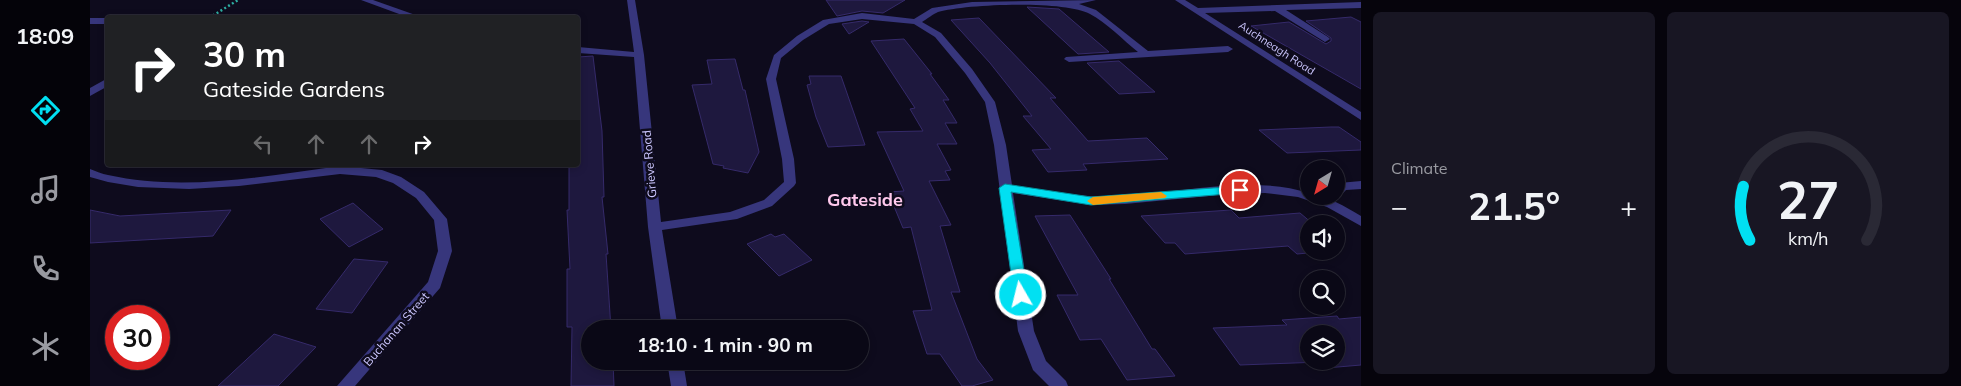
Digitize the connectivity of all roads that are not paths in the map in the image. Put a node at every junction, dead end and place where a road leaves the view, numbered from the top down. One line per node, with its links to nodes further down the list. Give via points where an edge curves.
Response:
1 (366, 0): 11 (street)
2 (631, 0): 19 (street, Grieve Road)
3 (1092, 0): 6 (street)
4 (1179, 0): 10 (street, Auchneagh Road)
5 (1283, 0): 9 (street)
6 (1070, 4): 14 (street, via 972,5 935,10); 18 (street, via 1093,12)
7 (1361, 5): 9 (street)
8 (1277, 8): 9 (street); 10 (street); 15 (street)
9 (1297, 8)
10 (1195, 11): 23 (street, Auchneagh Road)
11 (411, 15)
12 (90, 21): 13 (street)
13 (105, 22)
14 (916, 22): 27 (street, via 938,35 990,102); 31 (street, via 862,16 826,22 800,38 777,57 771,79 788,158 790,183 768,203 732,216)
15 (1325, 39)
16 (1228, 49): 18 (street)
17 (580, 50): 19 (street)
18 (1146, 54): 20 (street)
19 (639, 55): 31 (street, Grieve Road)
20 (1069, 59)
21 (105, 83): 22 (street)
22 (90, 93)
23 (1359, 115)
24 (90, 173): 34 (street, Buchanan Street, via 127,182 202,186 357,170 397,180 420,195 440,219 445,251 435,284)
25 (1361, 184): 26 (street)
26 (1345, 186)
27 (1005, 188): 28 (street, via 1091,201 1259,188); 36 (street, via 1026,331 1039,365)
28 (1300, 194)
29 (1342, 205): 30 (street)
30 (1361, 222)
31 (655, 227): 32 (street, Grieve Road)
32 (669, 320)
33 (676, 370): 35 (street)
34 (345, 386)
35 (679, 386)
36 (1060, 386)

